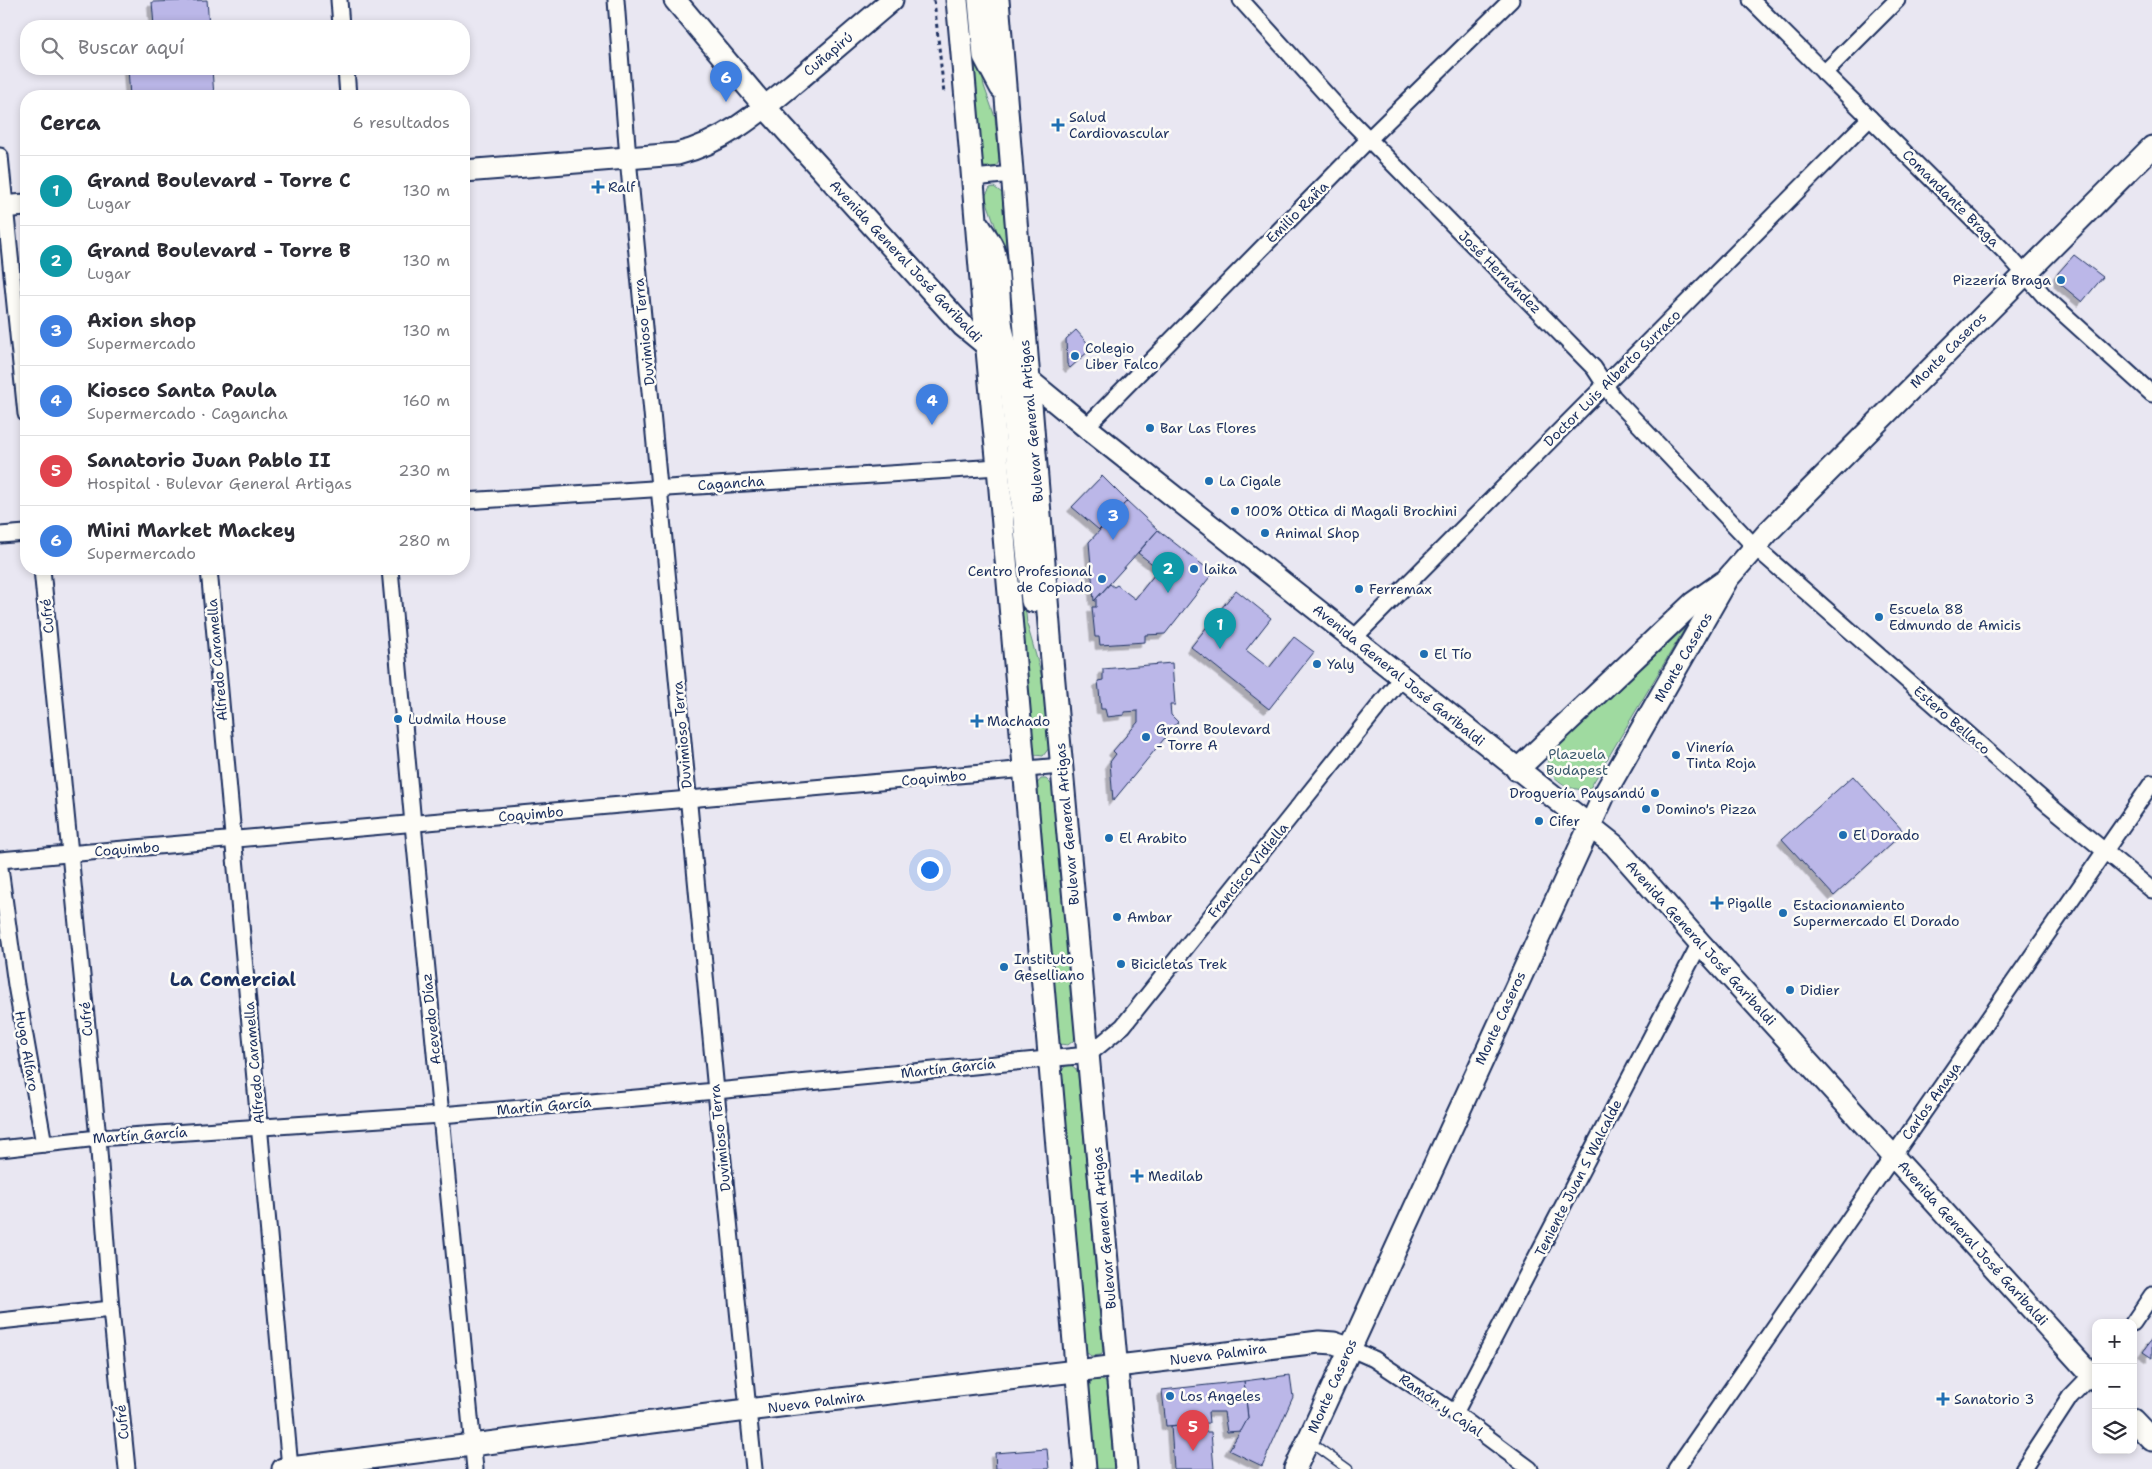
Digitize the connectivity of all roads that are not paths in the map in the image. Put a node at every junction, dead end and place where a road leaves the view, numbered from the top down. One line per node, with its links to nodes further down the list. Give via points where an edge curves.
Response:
1 (339, 0): 12 (street)
2 (616, 0): 22 (street, Duvimioso Terra)
3 (675, 0): 17 (street, Avenida General José Garibaldi)
4 (892, 0): 17 (street, Cuñapirú)
5 (957, 0): 25 (street)
6 (979, 0): 16 (street, via 984,56)
7 (998, 0): 16 (street, Bulevar General Artigas)
8 (1240, 0): 19 (street, José Hernández)
9 (1511, 0): 19 (street, Emilio Raña)
10 (1751, 0): 13 (street, Comandante Braga)
11 (1897, 0): 13 (street)
12 (341, 20)
13 (1824, 73): 18 (street, Comandante Braga)
14 (346, 75): 15 (street)
15 (348, 90)
16 (1006, 97): 24 (street, Bulevar General Artigas)
17 (765, 107): 22 (street, Cuñapirú, via 726,136 700,148 678,154); 30 (street, Avenida General José Garibaldi, via 963,326)
18 (1870, 118): 28 (street, Comandante Braga); 32 (street, Doctor Luis Alberto Surraco)
19 (1369, 139): 32 (street, José Hernández, via 1594,368); 34 (street, Emilio Raña)
20 (2152, 147): 28 (street, Monte Caseros)
21 (0, 156): 26 (street)
22 (628, 158): 23 (street, Cuñapirú); 36 (street, Duvimioso Terra)
23 (470, 171)
24 (1012, 174): 25 (street); 31 (street, Bulevar General Artigas)
25 (974, 178): 27 (street)
26 (11, 206): 29 (street)
27 (977, 223): 30 (street); 31 (street, via 994,250 1004,340 1011,357)
28 (2024, 273): 33 (street, Comandante Braga, via 2045,297); 40 (street, Monte Caseros)
29 (20, 331)
30 (985, 345): 31 (street, Avenida General José Garibaldi); 35 (street); 46 (street, via 1004,371 1011,389 1033,611)
31 (1028, 381): 34 (street, Avenida General José Garibaldi); 46 (street, Bulevar General Artigas)
32 (1605, 385): 40 (street, José Hernández); 45 (street, Doctor Luis Alberto Surraco)
33 (2152, 394)
34 (1086, 427): 45 (street, Avenida General José Garibaldi)
35 (998, 466): 36 (street, Cagancha); 49 (street)
36 (660, 487): 37 (street, Cagancha); 52 (street, Duvimioso Terra)
37 (470, 501)
38 (20, 533): 39 (street)
39 (0, 535)
40 (1755, 546): 44 (street, Monte Caseros); 56 (street, Estero Bellaco, via 2050,806)
41 (43, 575): 57 (street, Cufré)
42 (210, 575): 55 (street, Alfredo Caramella)
43 (391, 575): 53 (street, Acevedo Díaz)
44 (1728, 578): 50 (street, Monte Caseros, via 1692,603); 54 (street, Monte Caseros)
45 (1354, 638): 47 (street, Avenida General José Garibaldi)
46 (1051, 649): 48 (street, Bulevar General Artigas)
47 (1402, 677): 50 (street, Avenida General José Garibaldi); 62 (street, Francisco Vidiella, via 1123,1026)
48 (1061, 766): 49 (street, Coquimbo); 62 (street, Bulevar General Artigas)
49 (1024, 770): 52 (street, Coquimbo); 63 (street)
50 (1517, 770): 54 (street, Avenida General José Garibaldi)
51 (2152, 783): 56 (street, Carlos Anaya)
52 (688, 800): 53 (street, Coquimbo); 64 (street, Duvimioso Terra)
53 (412, 824): 55 (street, Coquimbo); 65 (street, Acevedo Díaz)
54 (1589, 826): 61 (street, Avenida General José Garibaldi, via 1614,845); 75 (street, Monte Caseros)
55 (233, 841): 57 (street, Coquimbo); 66 (street, Alfredo Caramella)
56 (2106, 850): 60 (street, Estero Bellaco); 70 (street, Carlos Anaya)
57 (71, 853): 58 (street, Coquimbo); 67 (street, Cufré)
58 (0, 860)
59 (0, 868): 68 (street, Hugo Alfaro, via 16,985)
60 (2152, 890)
61 (1700, 943): 70 (street, Avenida General José Garibaldi); 81 (street, Teniente Juan S Walcalde)
62 (1088, 1055): 63 (street, Martín García); 76 (street, Bulevar General Artigas)
63 (1048, 1058): 64 (street, Martín García); 77 (street)
64 (716, 1091): 65 (street, Martín García); 80 (street, Duvimioso Terra)
65 (441, 1114): 66 (street, Martín García); 85 (street, Acevedo Díaz)
66 (260, 1127): 67 (street, Martín García); 87 (street, Alfredo Caramella)
67 (98, 1138): 68 (street, Martín García); 72 (street, Cufré)
68 (44, 1144): 69 (street, Martín García)
69 (0, 1149)
70 (1893, 1156): 78 (street, Avenida General José Garibaldi); 95 (street, Carlos Anaya)
71 (2152, 1295): 73 (street)
72 (110, 1309): 74 (street); 86 (street, Cufré)
73 (2136, 1319)
74 (0, 1321)
75 (1349, 1348): 76 (street, Nueva Palmira, via 1319,1342); 81 (street, Ramón y Cajal, via 1374,1360); 83 (street, Monte Caseros)
76 (1117, 1366): 77 (street, Nueva Palmira); 91 (street, Bulevar General Artigas)
77 (1076, 1371): 80 (street, Nueva Palmira); 90 (street)
78 (2092, 1373)
79 (2092, 1377): 96 (street, via 2070,1397)
80 (747, 1410): 85 (street, Nueva Palmira); 89 (street, Duvimioso Terra)
81 (1456, 1413): 94 (street, Ramón y Cajal)
82 (2137, 1424): 84 (street)
83 (1308, 1440): 92 (street, Monte Caseros); 93 (lane)
84 (2152, 1440)
85 (474, 1446): 87 (street, Nueva Palmira); 88 (street, Acevedo Díaz)
86 (127, 1469)
87 (286, 1469)
88 (476, 1469)
89 (754, 1469)
90 (1085, 1469)
91 (1126, 1469)
92 (1295, 1469)
93 (1348, 1469)
94 (1530, 1469)
95 (1676, 1469)
96 (2022, 1469)

